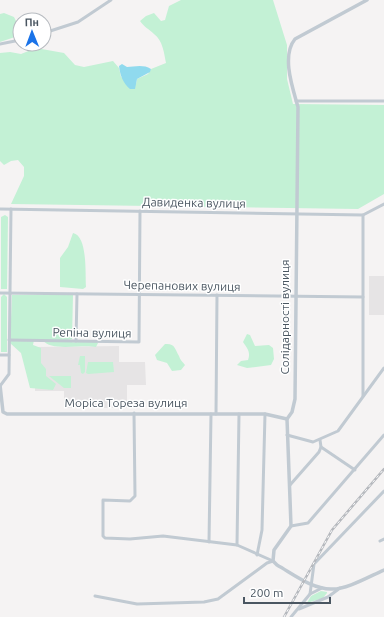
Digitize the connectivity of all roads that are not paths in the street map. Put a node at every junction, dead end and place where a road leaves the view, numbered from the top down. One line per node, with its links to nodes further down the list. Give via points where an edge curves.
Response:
1 (111, 0): 3 (street, via 78,22)
2 (367, 0): 6 (street, Солідарності вулиця, via 292,42 289,78)
3 (52, 30)
4 (12, 42): 5 (street)
5 (0, 44)
6 (296, 100): 7 (street); 12 (street, Солідарності вулиця)
7 (384, 101)
8 (384, 204): 13 (street)
9 (0, 209): 10 (street, Давиденка вулиця)
10 (11, 209): 11 (street, Давиденка вулиця); 15 (street)
11 (140, 211): 12 (street, Давиденка вулиця); 17 (street, Репiна вулиця)
12 (296, 213): 13 (street, Давиденка вулиця); 19 (street, Солідарності вулиця)
13 (363, 216): 20 (street)
14 (0, 293): 15 (street, Черепанових вулиця)
15 (10, 293): 16 (street, Черепанових вулиця); 21 (street)
16 (77, 294): 17 (street, Черепанових вулиця); 22 (street)
17 (140, 294): 18 (street, Черепанових вулиця); 22 (street, Репiна вулиця, via 139,342)
18 (217, 296): 19 (street, Черепанових вулиця); 30 (street)
19 (295, 296): 20 (street, Черепанових вулиця); 33 (street, Солідарності вулиця, via 295,399 292,412)
20 (363, 297): 27 (street)
21 (9, 340): 22 (street, Репiна вулиця); 24 (street)
22 (76, 341)
23 (0, 355): 24 (street)
24 (9, 355): 26 (street, via 9,374)
25 (384, 368): 27 (street)
26 (0, 385): 28 (street, Моріса Тореза вулиця, via 2,409 7,414)
27 (363, 396): 36 (street, via 338,430)
28 (134, 413): 29 (street, Моріса Тореза вулиця); 44 (street, via 135,496 130,501 103,500 102,533 105,538 163,536)
29 (211, 414): 30 (street, Моріса Тореза вулиця); 44 (street)
30 (216, 414): 31 (street, Моріса Тореза вулиця)
31 (239, 414): 32 (street, Моріса Тореза вулиця); 45 (street)
32 (266, 414): 33 (street, Моріса Тореза вулиця); 46 (street, via 262,530)
33 (287, 419): 34 (street, Солідарності вулиця)
34 (286, 435): 36 (street, via 312,442); 39 (street, Солідарності вулиця)
35 (384, 435): 38 (street)
36 (320, 440): 37 (street)
37 (321, 447): 38 (street); 39 (street)
38 (355, 470): 41 (street, via 308,524)
39 (290, 485): 41 (street, Солідарності вулиця)
40 (384, 492): 49 (street, via 314,564)
41 (291, 526): 47 (street, via 274,550)
42 (384, 539): 43 (street)
43 (380, 541)
44 (209, 542): 45 (street)
45 (237, 545): 46 (street)
46 (257, 555): 47 (street)
47 (273, 561): 49 (street); 53 (street, via 267,562 218,599 204,602 137,604)
48 (384, 570): 51 (street)
49 (312, 584): 50 (street); 52 (street)
50 (322, 588): 51 (street); 52 (street)
51 (340, 588): 54 (street, via 328,597)
52 (310, 594): 54 (street)
53 (95, 596)
54 (299, 609): 55 (street)
55 (291, 617)

